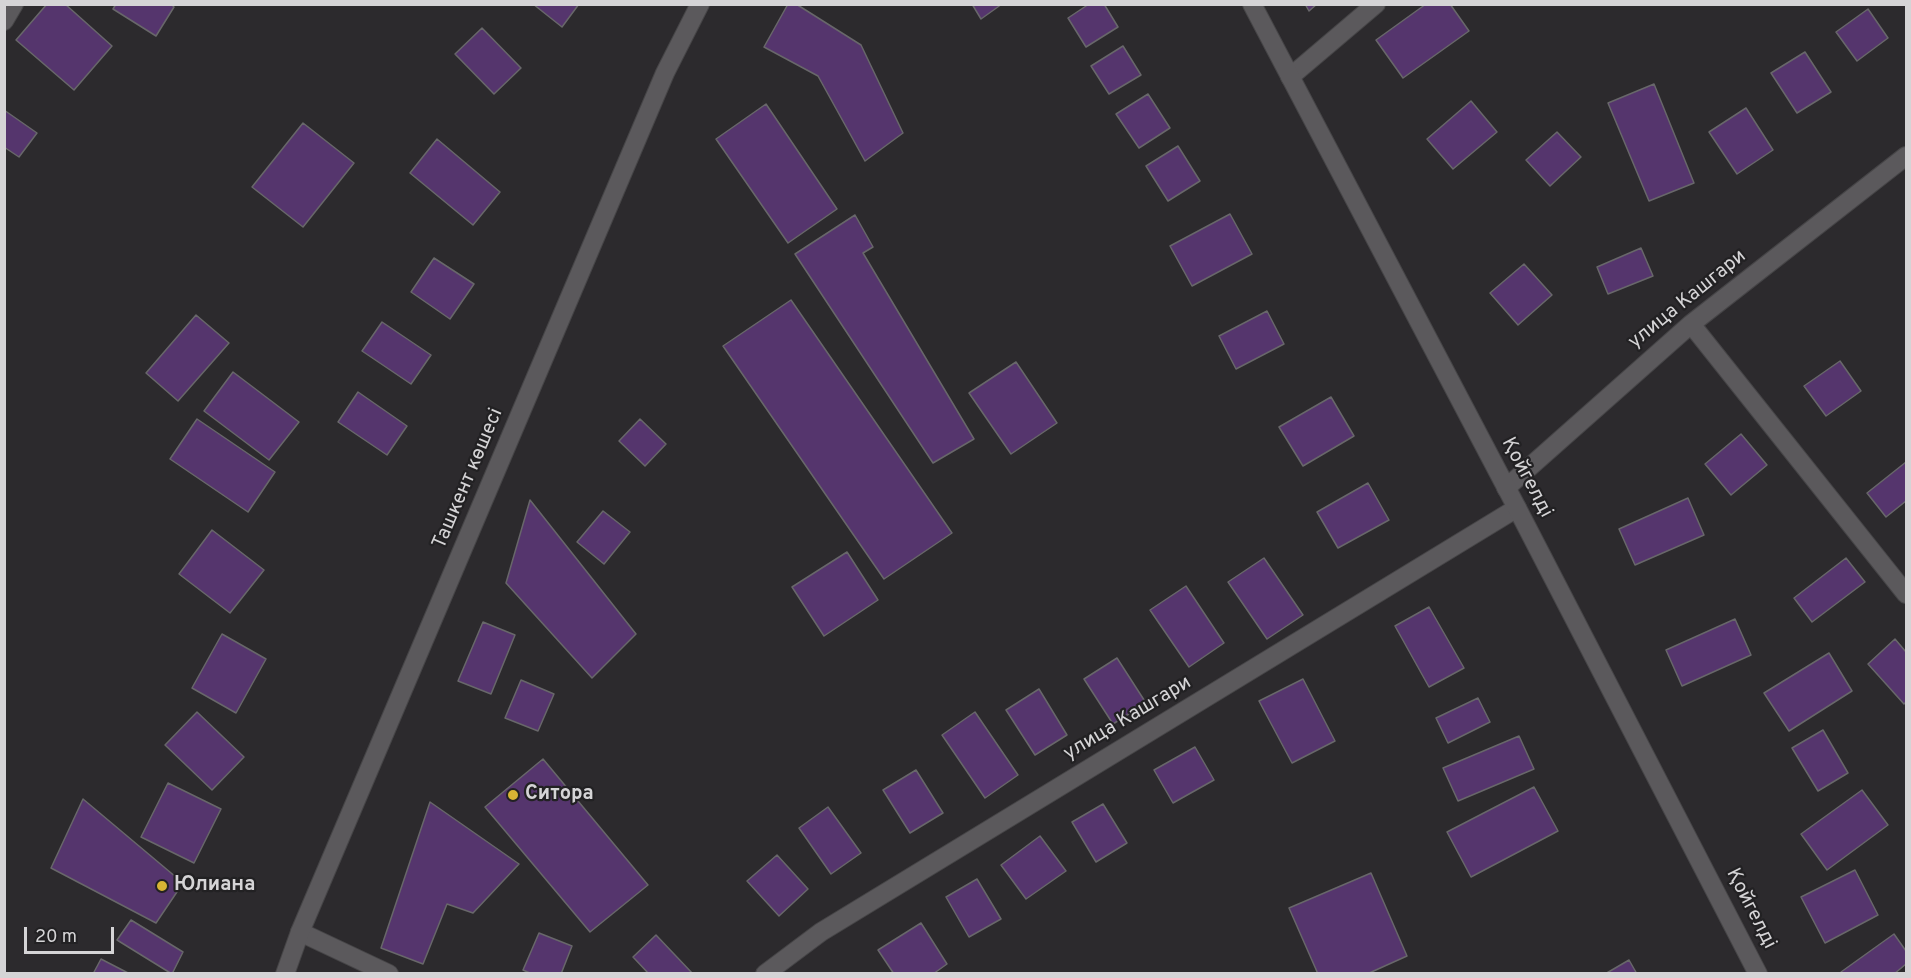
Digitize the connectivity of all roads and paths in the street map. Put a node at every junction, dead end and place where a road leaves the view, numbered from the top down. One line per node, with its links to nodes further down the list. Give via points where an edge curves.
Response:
1 (14, 4): 5 (street)
2 (700, 4): 12 (street, Ташкент көшесі, via 665,73)
3 (1252, 4): 6 (street, Қойгелді)
4 (1376, 4): 6 (street)
5 (4, 21)
6 (1290, 76): 9 (street, Қойгелді)
7 (1906, 156): 8 (street, улица Кашгари)
8 (1691, 324): 9 (street, улица Кашгари); 11 (street)
9 (1506, 488): 10 (street, Қойгелді)
10 (1517, 508): 15 (street, улица Кашгари, via 821,932); 16 (street, Қойгелді)
11 (1906, 594)
12 (300, 932): 13 (street, Ташкент көшесі); 14 (street)
13 (285, 974)
14 (389, 974)
15 (765, 974)
16 (1758, 974)

